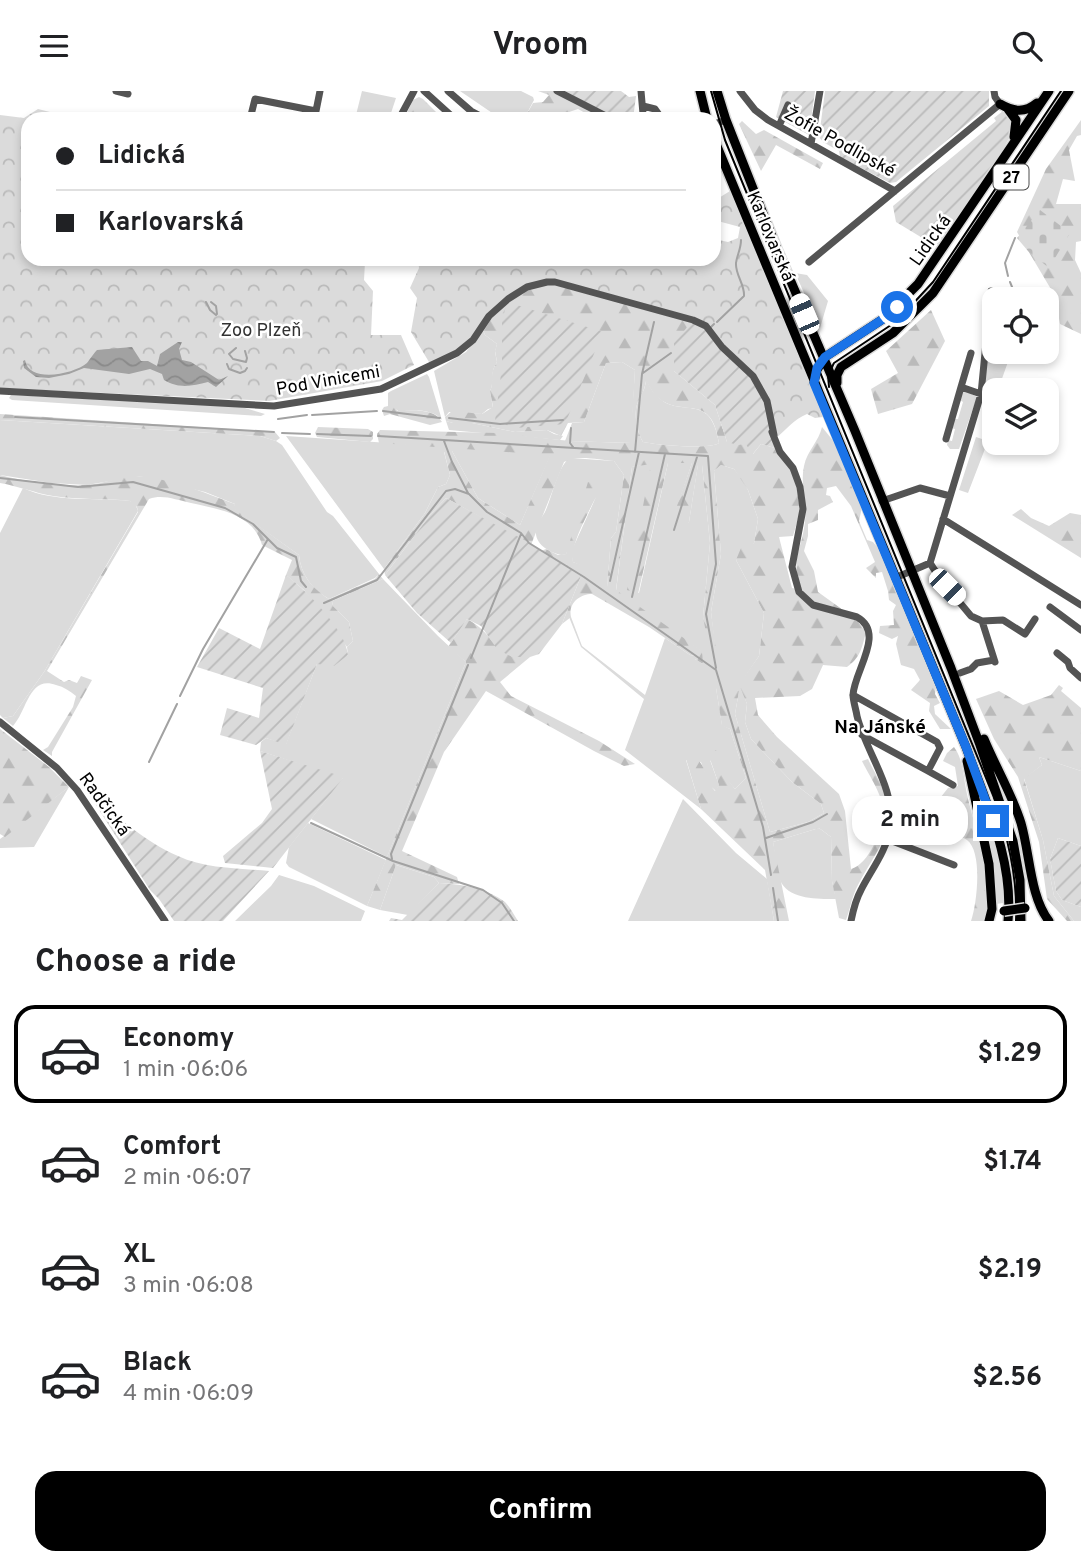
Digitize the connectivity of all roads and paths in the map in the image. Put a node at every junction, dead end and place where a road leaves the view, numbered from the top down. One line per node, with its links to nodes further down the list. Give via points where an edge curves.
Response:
1 (116, 91): 14 (street)
2 (320, 91): 19 (street, via 316,111 255,99)
3 (414, 91): 20 (street)
4 (424, 91): 21 (street)
5 (448, 91): 22 (street)
6 (556, 91): 23 (street)
7 (642, 91): 17 (street)
8 (700, 91): 26 (main road)
9 (717, 91): 27 (main road, Karlovarská)
10 (740, 91): 29 (street, Žofie Podlipské, via 761,116)
11 (820, 91): 30 (street)
12 (994, 91): 18 (street)
13 (1069, 91): 39 (main road, Lidická / 27, via 933,293 893,333)
14 (128, 94)
15 (1046, 94): 18 (main road, via 1024,111); 31 (main road, Lidická / 27)
16 (788, 105): 29 (street)
17 (643, 106): 24 (street); 25 (street)
18 (1003, 106): 31 (main road, via 1017,124); 33 (street)
19 (252, 112)
20 (403, 112)
21 (447, 112)
22 (473, 112)
23 (598, 112)
24 (642, 112)
25 (657, 112)
26 (705, 112)
27 (726, 120): 28 (street); 35 (main road, Karlovarská)
28 (721, 122)
29 (779, 126): 30 (street, Žofie Podlipské)
30 (811, 144): 33 (street, Žofie Podlipské)
31 (1012, 145): 36 (main road, Lidická / 27, via 918,284 883,319)
32 (721, 156): 37 (main road, Karlovarská)
33 (895, 191): 34 (street)
34 (809, 262)
35 (813, 336): 36 (main road, via 822,347); 41 (main road, Karlovarská)
36 (839, 347): 41 (main road, Lidická / 27)
37 (802, 352): 41 (main road); 42 (main road, Karlovarská)
38 (971, 353): 43 (street)
39 (848, 363): 41 (main road); 44 (main road, via 838,372)
40 (984, 364): 46 (street)
41 (825, 367): 42 (main road); 44 (main road, Karlovarská)
42 (814, 383): 53 (main road, Karlovarská)
43 (961, 387): 46 (street); 47 (street)
44 (837, 388): 49 (main road, Karlovarská)
45 (0, 391): 62 (street, Pod Vinicemi, via 274,407 385,388 457,353 508,299 547,282 693,320 706,326 753,376 767,401 780,452 800,487 803,509 792,567 799,591 813,605 867,624 869,641)
46 (981, 394): 48 (street)
47 (946, 439)
48 (950, 496): 49 (street, via 920,488); 50 (street)
49 (882, 501): 52 (main road, Karlovarská)
50 (943, 519): 51 (street); 54 (street)
51 (930, 563): 52 (street); 57 (street, via 969,614)
52 (911, 571): 53 (street); 60 (main road, Karlovarská)
53 (895, 578): 65 (main road, Karlovarská)
54 (1081, 605)
55 (1050, 607): 58 (street)
56 (1035, 619): 57 (street, via 1025,634 1003,620)
57 (982, 621): 60 (street, via 995,661)
58 (1081, 630)
59 (1057, 653): 61 (street)
60 (956, 671): 70 (main road, via 1012,799 1028,848 1039,907); 75 (main road, Karlovarská, via 1013,841)
61 (1081, 678)
62 (853, 695): 64 (street); 66 (street, via 937,742 940,748)
63 (0, 722): 71 (street, Radčická, via 77,790)
64 (862, 735): 66 (street); 68 (street, via 892,808)
65 (966, 747): 73 (main road, via 989,864); 74 (main road, Karlovarská, via 1000,845)
66 (928, 771): 67 (street)
67 (953, 785)
68 (887, 839): 69 (street); 72 (street, via 859,892)
69 (954, 865)
70 (1048, 920): 73 (main road, bridge, via 1026,908 1003,911)
71 (165, 921)
72 (851, 921)
73 (990, 921)
74 (1008, 921)
75 (1021, 921)

